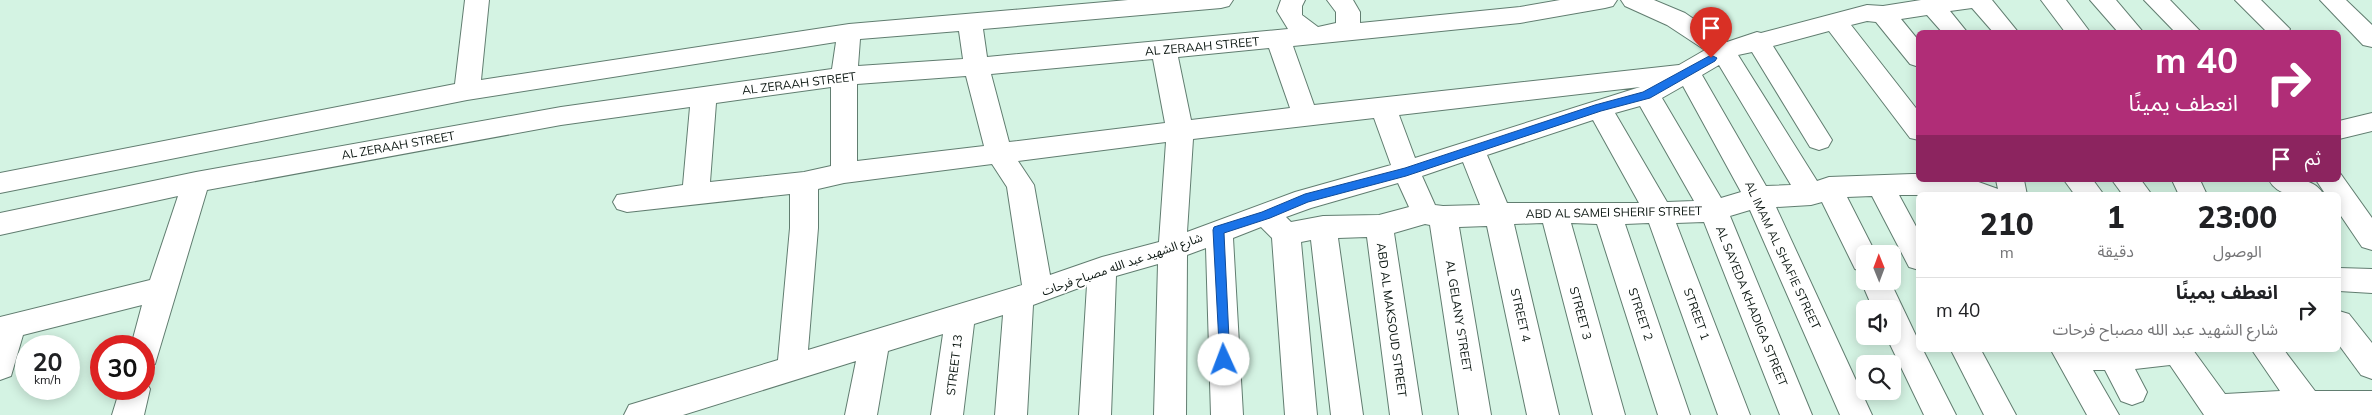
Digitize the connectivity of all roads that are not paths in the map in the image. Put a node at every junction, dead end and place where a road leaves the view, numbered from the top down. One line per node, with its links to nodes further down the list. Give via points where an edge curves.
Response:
1 (477, 0): 38 (street)
2 (1221, 0): 14 (street)
3 (1293, 0): 27 (street, via 1290,16 1298,27)
4 (1339, 0): 26 (street, via 1347,8 1350,20)
5 (1605, 0): 26 (street, AL ZERAAH STREET, via 1520,15)
6 (1633, 0): 32 (street, via 1676,19)
7 (1971, 0): 16 (street, شارع الشهيد عبد الله مصباح فرحات)
8 (1980, 0): 21 (street)
9 (2053, 0): 22 (street)
10 (2102, 0): 23 (street)
11 (2156, 0): 24 (street)
12 (2247, 0): 19 (street)
13 (2332, 0): 29 (street)
14 (1122, 4): 18 (street)
15 (1875, 7): 16 (street, شارع الشهيد عبد الله مصباح فرحات); 17 (street, شارع الشهيد عبد الله مصباح فرحات); 33 (street)
16 (1934, 8): 20 (street)
17 (1835, 22): 30 (street, شارع الشهيد عبد الله مصباح فرحات); 46 (street)
18 (970, 23): 25 (street); 34 (street)
19 (2278, 29)
20 (1952, 30)
21 (2004, 30)
22 (2076, 30)
23 (2129, 30)
24 (2187, 30)
25 (849, 32): 36 (street); 37 (street)
26 (1344, 32): 27 (street, AL ZERAAH STREET)
27 (1314, 36): 28 (street, AL ZERAAH STREET)
28 (1278, 39): 31 (street, AL ZERAAH STREET); 43 (street)
29 (2372, 39)
30 (1758, 40): 32 (street, شارع الشهيد عبد الله مصباح فرحات); 49 (street)
31 (1164, 50): 34 (street, AL ZERAAH STREET); 48 (street)
32 (1723, 51): 35 (street, شارع الشهيد عبد الله مصباح فرحات); 63 (street)
33 (1916, 55)
34 (976, 67): 37 (street, AL ZERAAH STREET); 51 (street)
35 (1688, 73): 39 (street, شارع الشهيد عبد الله مصباح فرحات); 41 (street); 70 (street, AL IMAM AL SHAFIE STREET)
36 (560, 75): 38 (street); 44 (street)
37 (844, 76): 40 (street, AL ZERAAH STREET); 53 (street)
38 (467, 91): 60 (street)
39 (1647, 95): 42 (street, شارع الشهيد عبد الله مصباح فرحات); 72 (street, AL SAYEDA KHADIGA STREET)
40 (704, 96): 44 (street, AL ZERAAH STREET); 68 (street)
41 (1383, 108): 43 (street); 52 (street, AL GELANY STREET)
42 (1599, 108): 50 (street, شارع الشهيد عبد الله مصباح فرحات); 74 (street, STREET 1)
43 (1305, 114): 48 (street)
44 (561, 116): 54 (street, AL ZERAAH STREET)
45 (2372, 122): 47 (street)
46 (1916, 127)
47 (2341, 130)
48 (1180, 132): 51 (street); 86 (street)
49 (1819, 140)
50 (1472, 151): 52 (street, شارع الشهيد عبد الله مصباح فرحات); 76 (street, STREET 4)
51 (999, 154): 53 (street); 92 (street, via 1020,185)
52 (1406, 172): 78 (street, AL GELANY STREET); 80 (street, شارع الشهيد عبد الله مصباح فرحات, via 1305,199)
53 (844, 173): 55 (street)
54 (196, 182): 79 (street, AL ZERAAH STREET); 91 (street)
55 (804, 182): 68 (street); 107 (street, via 804,228)
56 (2080, 182): 64 (street)
57 (2128, 182): 65 (street)
58 (2287, 182): 66 (street)
59 (2332, 182): 67 (street)
60 (0, 183)
61 (1880, 184): 62 (street, ABD AL SAMEI SHERIF STREET); 63 (street, ABD AL SAMEI SHERIF STREET); 87 (street)
62 (1973, 190)
63 (1820, 191): 70 (street, ABD AL SAMEI SHERIF STREET); 85 (street)
64 (2088, 192)
65 (2136, 192)
66 (2305, 192)
67 (2339, 192)
68 (696, 194): 71 (street)
69 (2341, 194): 84 (street)
70 (1758, 197): 72 (street, ABD AL SAMEI SHERIF STREET); 131 (street, AL IMAM AL SHAFIE STREET)
71 (627, 202)
72 (1714, 211): 74 (street, ABD AL SAMEI SHERIF STREET); 130 (street, AL SAYEDA KHADIGA STREET)
73 (1554, 212): 76 (street, ABD AL SAMEI SHERIF STREET); 77 (street, ABD AL SAMEI SHERIF STREET); 127 (street, STREET 3)
74 (1659, 213): 77 (street, ABD AL SAMEI SHERIF STREET); 129 (street, STREET 1)
75 (2341, 213): 84 (street)
76 (1498, 214): 78 (street, ABD AL SAMEI SHERIF STREET); 126 (street, STREET 4)
77 (1608, 214): 128 (street, STREET 2)
78 (1434, 215): 81 (street, ABD AL SAMEI SHERIF STREET); 125 (street, AL GELANY STREET)
79 (0, 224)
80 (1276, 225): 82 (street, ABD AL SAMEI SHERIF STREET); 83 (street, شارع الشهيد عبد الله مصباح فرحات); 122 (street)
81 (1379, 226): 82 (street, ABD AL SAMEI SHERIF STREET); 124 (street, ABD AL MAKSOUD STREET)
82 (1323, 227): 123 (street)
83 (1218, 230): 86 (street, شارع الشهيد عبد الله مصباح فرحات); 121 (street)
84 (2369, 231)
85 (1856, 247)
86 (1173, 249): 88 (street, شارع الشهيد عبد الله مصباح فرحات); 120 (street)
87 (1916, 253)
88 (1102, 268): 92 (street, شارع الشهيد عبد الله مصباح فرحات); 119 (street)
89 (2341, 280): 90 (street)
90 (2372, 281)
91 (161, 289): 95 (street); 96 (street)
92 (1028, 295): 93 (street, شارع الشهيد عبد الله مصباح فرحات); 118 (street)
93 (960, 316): 98 (street, شارع الشهيد عبد الله مصباح فرحات); 117 (street, STREET 13)
94 (2341, 326): 105 (street)
95 (6, 327): 106 (street)
96 (149, 335)
97 (1901, 336): 132 (street)
98 (875, 342): 107 (street, شارع الشهيد عبد الله مصباح فرحات); 116 (street)
99 (1967, 352): 133 (street)
100 (2155, 352): 104 (street)
101 (2177, 352): 113 (street)
102 (2268, 352): 112 (street)
103 (2067, 353): 104 (street); 134 (street)
104 (2112, 354): 108 (street)
105 (2372, 366)
106 (0, 367)
107 (792, 367): 115 (street, شارع الشهيد عبد الله مصباح فرحات)
108 (2132, 392)
109 (132, 400): 114 (street)
110 (2372, 404): 112 (street)
111 (2260, 409): 112 (street); 113 (street)
112 (2312, 410)
113 (2219, 411)
114 (128, 415)
115 (640, 415)
116 (861, 415)
117 (947, 415)
118 (1011, 415)
119 (1095, 415)
120 (1170, 415)
121 (1227, 415)
122 (1301, 415)
123 (1347, 415)
124 (1406, 415)
125 (1475, 415)
126 (1544, 415)
127 (1608, 415)
128 (1674, 415)
129 (1734, 415)
130 (1796, 415)
131 (1856, 415)
132 (1940, 415)
133 (2000, 415)
134 (2103, 415)

